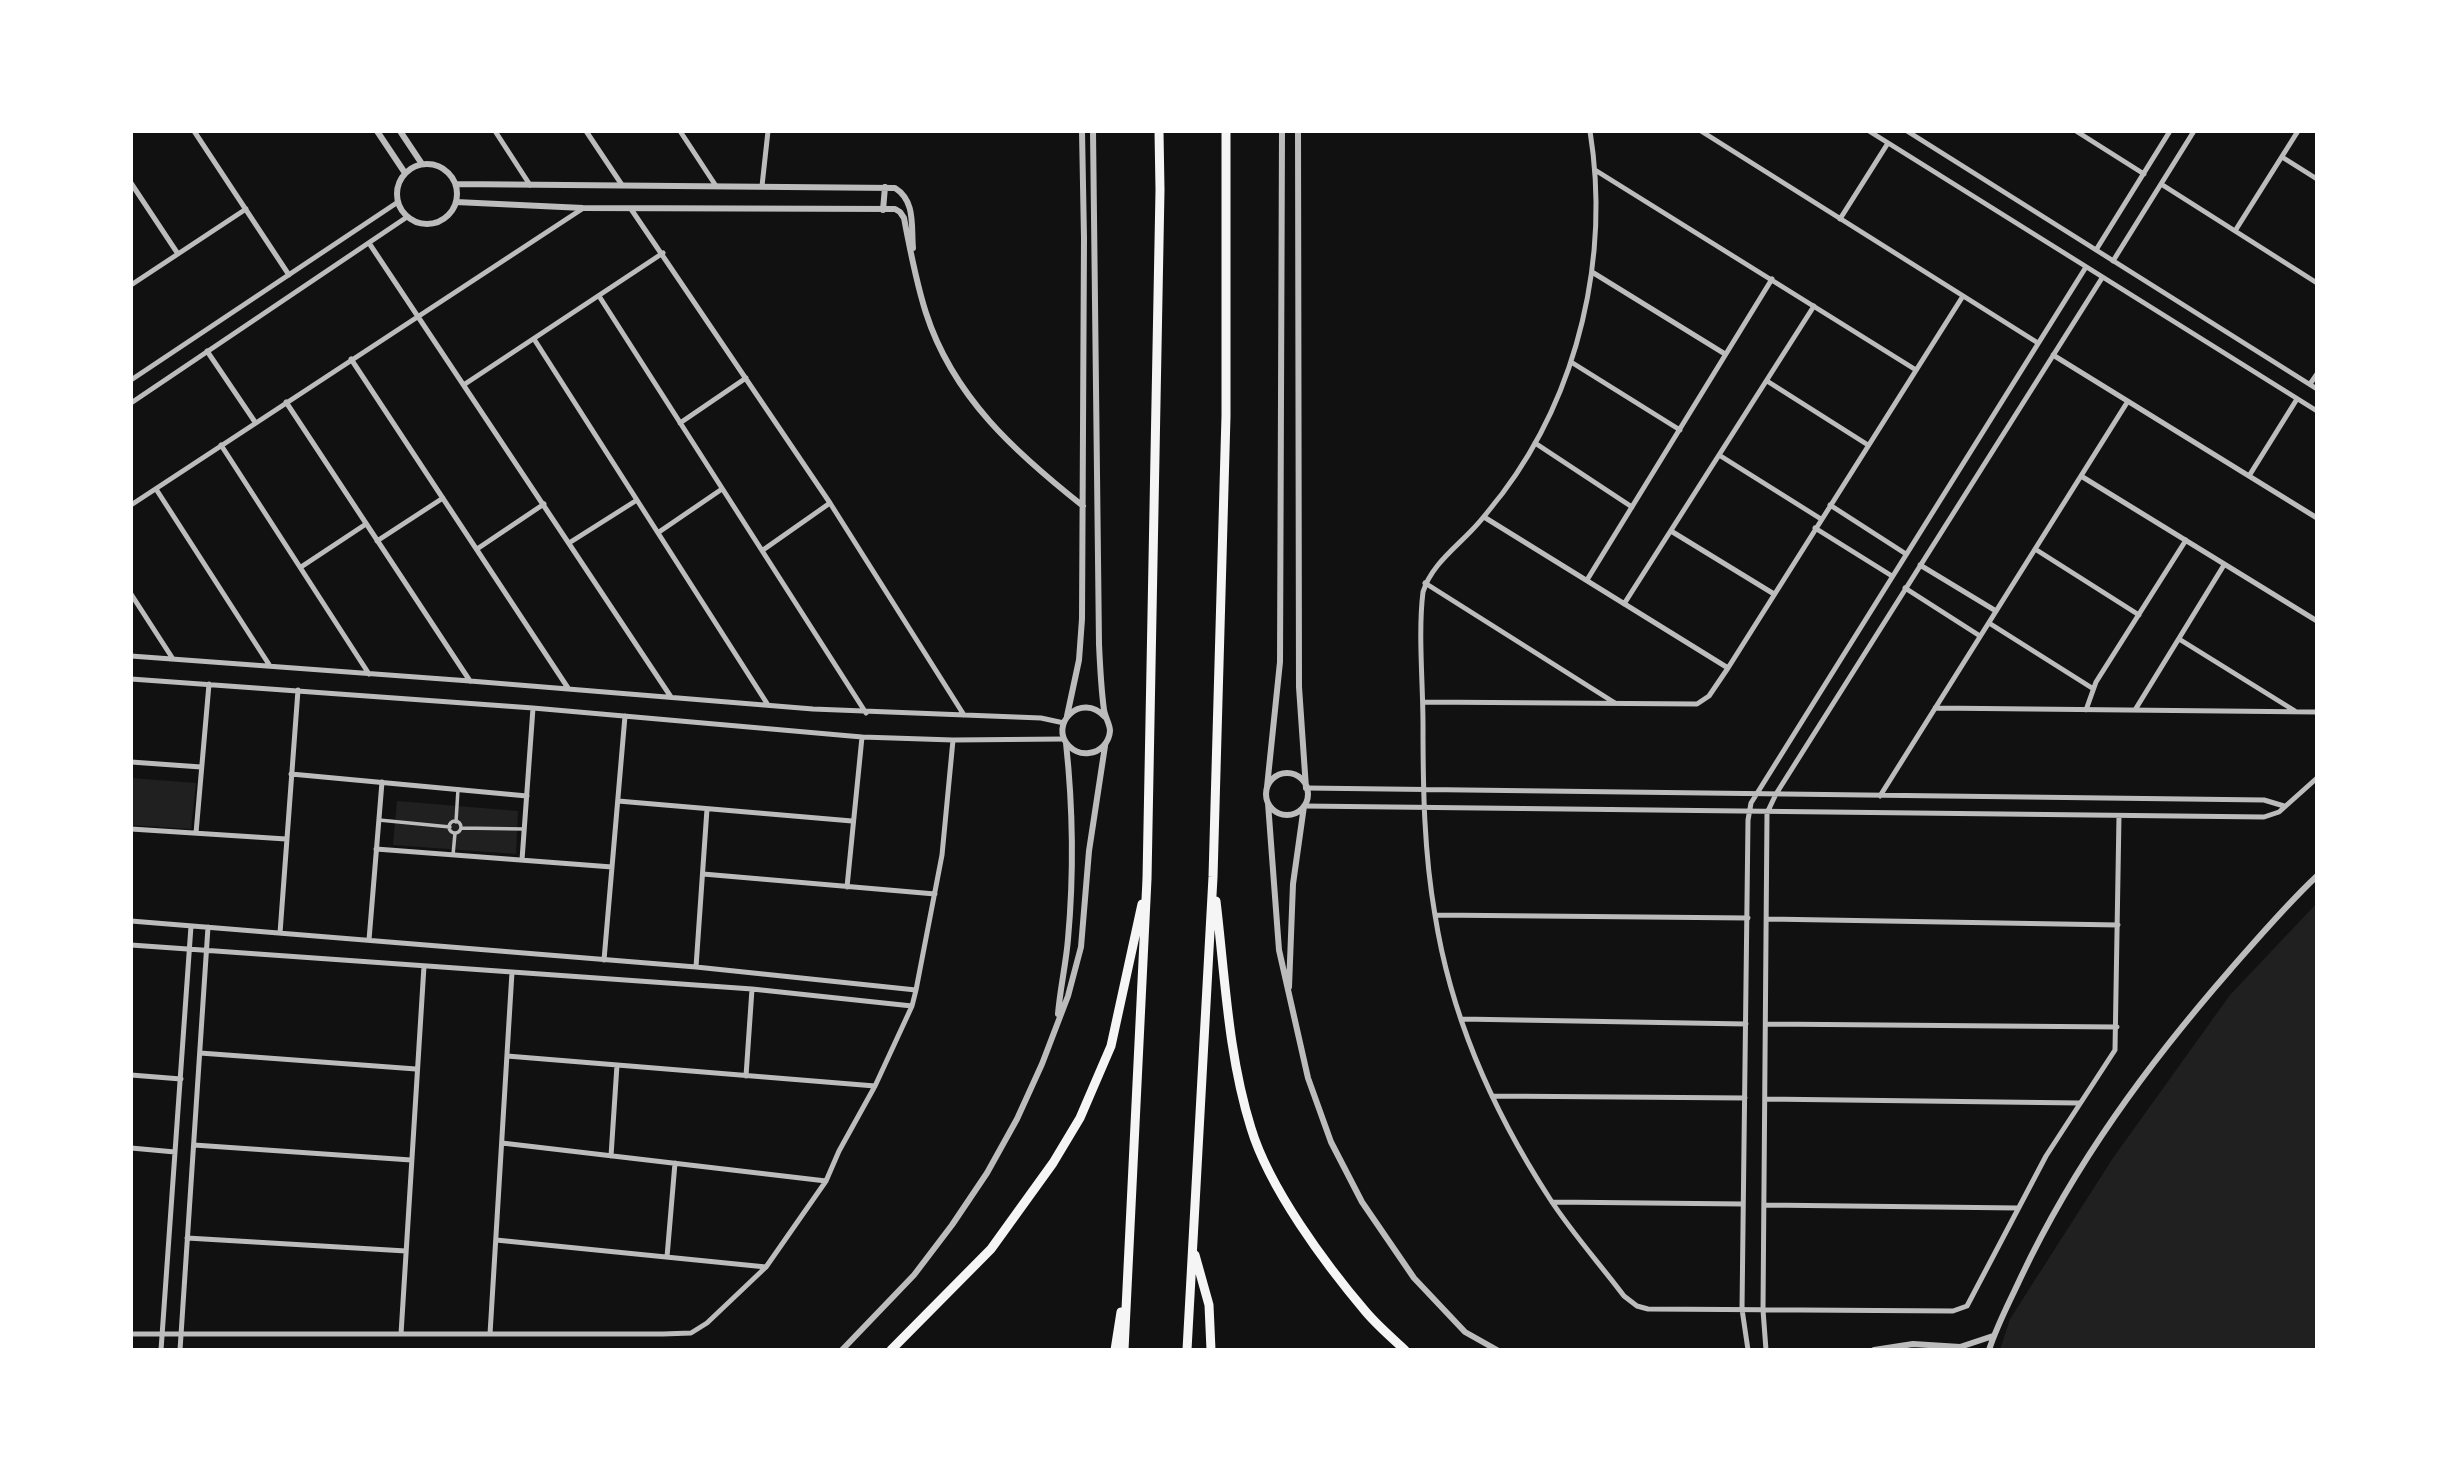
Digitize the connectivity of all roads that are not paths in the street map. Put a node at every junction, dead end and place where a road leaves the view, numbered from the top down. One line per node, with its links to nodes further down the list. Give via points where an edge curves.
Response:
1 (194, 131): 41 (street)
2 (377, 131): 26 (street)
3 (400, 131): 24 (street)
4 (495, 131): 32 (street)
5 (586, 131): 33 (street)
6 (680, 131): 34 (street)
7 (768, 131): 35 (street)
8 (1082, 131): 100 (street)
9 (1093, 131): 156 (street, via 1099,644)
10 (1159, 131): 201 (highway)
11 (1226, 131): 200 (highway, via 1226,416)
12 (1282, 131): 167 (street, via 1280,662)
13 (1298, 131): 168 (street, via 1298,687)
14 (1590, 131): 25 (street)
15 (1701, 131): 44 (street)
16 (1870, 131): 22 (street)
17 (1907, 131): 47 (street)
18 (2076, 131): 27 (street)
19 (2170, 131): 27 (street)
20 (2194, 131): 31 (street)
21 (2298, 131): 23 (street)
22 (1888, 142): 44 (street); 51 (street)
23 (2282, 157): 28 (street); 45 (street)
24 (422, 164): 26 (street); 30 (street, via 439,166)
25 (1595, 170): 52 (street); 56 (street)
26 (405, 173): 37 (street, via 397,187)
27 (2144, 174): 47 (street)
28 (2317, 178)
29 (131, 183): 49 (street)
30 (456, 184): 32 (street); 38 (street)
31 (2161, 184): 45 (street); 50 (street)
32 (530, 185): 33 (street)
33 (622, 185): 34 (street)
34 (716, 186): 35 (street)
35 (762, 186): 36 (street)
36 (885, 187): 42 (street); 54 (street, via 903,193 910,205)
37 (398, 202): 43 (street); 53 (street)
38 (456, 202): 39 (street); 43 (street, via 449,215 436,223)
39 (583, 208): 40 (street); 62 (street)
40 (631, 208): 42 (street); 48 (street)
41 (246, 209): 49 (street); 53 (street)
42 (883, 210): 54 (street, via 895,209 904,218)
43 (407, 217): 46 (street)
44 (1840, 219): 60 (street)
45 (2235, 231): 57 (street)
46 (369, 243): 62 (street); 65 (street)
47 (2096, 250): 50 (street)
48 (663, 253): 59 (street); 72 (street)
49 (178, 254): 58 (street)
50 (2113, 261): 76 (street)
51 (2086, 267): 55 (street); 64 (street)
52 (1592, 272): 66 (street); 69 (street)
53 (289, 275): 73 (street)
54 (915, 278): 100 (street, via 943,354 968,396 1008,443)
55 (2102, 278): 67 (street); 78 (street)
56 (1772, 279): 61 (street); 66 (street)
57 (2317, 282)
58 (131, 285)
59 (599, 296): 63 (street); 84 (street)
60 (1963, 296): 64 (street); 70 (street)
61 (1814, 306): 70 (street); 74 (street)
62 (416, 316): 68 (street); 75 (street)
63 (534, 339): 75 (street); 95 (street)
64 (2038, 343): 115 (street)
65 (207, 351): 80 (street); 83 (street)
66 (1725, 354): 85 (street)
67 (2053, 355): 79 (street); 116 (street)
68 (351, 359): 81 (street); 94 (street)
69 (1571, 362): 85 (street); 86 (street)
70 (1916, 370): 87 (street)
71 (2317, 374): 76 (street)
72 (746, 378): 84 (street); 96 (street)
73 (131, 380)
74 (1767, 381): 87 (street); 89 (street)
75 (465, 384): 97 (street)
76 (2310, 384): 77 (street)
77 (2317, 389)
78 (2297, 399): 82 (street); 91 (street)
79 (2127, 401): 90 (street); 91 (street)
80 (131, 402)
81 (286, 402): 83 (street); 105 (street)
82 (2317, 411)
83 (255, 422): 88 (street)
84 (680, 423): 93 (street)
85 (1680, 430): 101 (street)
86 (1535, 443): 101 (street); 102 (street)
87 (1868, 444): 99 (street)
88 (221, 445): 92 (street); 118 (street)
89 (1719, 455): 104 (street); 107 (street)
90 (2081, 476): 109 (street); 112 (street)
91 (2249, 476): 103 (street)
92 (156, 489): 98 (street); 134 (street)
93 (722, 489): 108 (street); 114 (street)
94 (443, 498): 110 (street); 113 (street)
95 (637, 500): 108 (street); 111 (street)
96 (830, 503): 114 (street); 154 (street)
97 (544, 504): 111 (street); 113 (street)
98 (131, 505)
99 (1830, 505): 104 (street); 115 (street)
100 (1083, 506): 157 (street, via 1081,639)
101 (1632, 507): 120 (street)
102 (1484, 517): 120 (street); 121 (street)
103 (2317, 518)
104 (1821, 519): 106 (street)
105 (366, 524): 110 (street); 118 (street)
106 (1815, 528): 119 (street); 124 (street)
107 (1671, 531): 124 (street); 125 (street)
108 (659, 532): 146 (street)
109 (2186, 540): 117 (street); 127 (street)
110 (377, 541): 138 (street)
111 (569, 543): 143 (street)
112 (2035, 549): 126 (street); 127 (street)
113 (477, 550): 140 (street)
114 (763, 550): 151 (street)
115 (1906, 554): 119 (street)
116 (1920, 565): 122 (street); 126 (street)
117 (2224, 565): 128 (street); 131 (street)
118 (301, 567): 136 (street)
119 (1892, 576): 171 (street)
120 (1587, 580): 125 (street)
121 (1425, 583): 144 (street); 145 (street)
122 (1905, 588): 130 (street); 172 (street)
123 (131, 594): 133 (street)
124 (1774, 594): 135 (street)
125 (1624, 604): 135 (street)
126 (1996, 611): 129 (street)
127 (2139, 615): 141 (street)
128 (2317, 621)
129 (1989, 623): 130 (street); 141 (street)
130 (1980, 636): 148 (street)
131 (2179, 639): 150 (street); 152 (street)
132 (131, 656): 133 (street)
133 (173, 659): 134 (street)
134 (271, 666): 136 (street)
135 (1728, 668): 145 (street, via 1701,702)
136 (369, 674): 138 (street)
137 (131, 679): 139 (street)
138 (470, 681): 140 (street)
139 (209, 684): 142 (street); 163 (street)
140 (568, 688): 143 (street)
141 (2092, 688): 149 (street)
142 (298, 690): 147 (street); 164 (street)
143 (671, 697): 146 (street)
144 (1423, 702): 145 (street); 170 (street)
145 (1615, 703)
146 (768, 705): 151 (street)
147 (533, 708): 155 (street); 173 (street)
148 (1935, 708): 149 (street); 174 (street)
149 (2086, 710): 150 (street)
150 (2135, 710): 152 (street)
151 (866, 712): 154 (street)
152 (2297, 712): 153 (street)
153 (2317, 712)
154 (964, 715): 157 (street)
155 (625, 716): 158 (street); 175 (street)
156 (1105, 717): 157 (street, via 1095,709 1082,708); 161 (street, via 1110,731)
157 (1065, 721): 160 (street)
158 (862, 737): 159 (street); 185 (street)
159 (953, 740): 160 (street); 203 (street)
160 (1065, 741): 161 (street, via 1085,754); 225 (street, via 1072,887)
161 (1105, 745): 225 (street, via 1089,850 1081,947)
162 (131, 762): 163 (street)
163 (201, 768): 191 (street)
164 (291, 774): 166 (street); 193 (street)
165 (2317, 778): 178 (street)
166 (382, 782): 169 (street); 184 (street)
167 (1267, 787): 168 (street, via 1275,777 1287,774 1299,778); 176 (street)
168 (1306, 788): 170 (street); 177 (street)
169 (458, 789): 173 (street); 186 (street)
170 (1423, 790): 171 (street); 179 (street)
171 (1755, 794): 172 (street); 181 (street)
172 (1776, 794): 174 (street); 182 (street)
173 (527, 796): 190 (street)
174 (1880, 796): 178 (street, via 2264,800)
175 (618, 801): 180 (street); 197 (street)
176 (1268, 803): 177 (street, via 1282,814 1294,814); 221 (street, via 1277,937)
177 (1304, 806): 179 (street); 221 (street, via 1293,884)
178 (2284, 806): 183 (street, via 2264,817)
179 (1423, 808): 181 (street); 204 (street)
180 (707, 809): 185 (street); 198 (street)
181 (1749, 813): 182 (street); 205 (street)
182 (1767, 813): 183 (street); 206 (street)
183 (2119, 816): 208 (street)
184 (379, 820): 187 (street); 194 (street)
185 (852, 821): 202 (street)
186 (456, 822): 187 (street, via 451,821); 188 (street, via 461,822)
187 (450, 828): 192 (street)
188 (461, 828): 190 (street); 192 (street)
189 (131, 829): 191 (street)
190 (524, 829): 196 (street)
191 (196, 833): 193 (street)
192 (455, 833): 195 (street)
193 (286, 839): 211 (street)
194 (376, 849): 195 (street); 212 (street)
195 (453, 855): 196 (street)
196 (522, 860): 197 (street)
197 (612, 867): 216 (street)
198 (703, 874): 202 (street); 218 (street)
199 (2317, 876): 267 (street, via 2199,1005 2121,1105 2054,1212)
200 (1213, 877): 256 (highway); 279 (highway, via 1236,1064 1251,1129 1271,1178 1317,1248 1367,1314)
201 (1147, 879): 255 (highway); 274 (highway, via 1111,1046 1080,1118 991,1250)
202 (848, 887): 203 (street)
203 (935, 894): 222 (street)
204 (1435, 915): 205 (street); 224 (street)
205 (1748, 918): 226 (street)
206 (1768, 919): 208 (street); 227 (street)
207 (131, 922): 209 (street)
208 (2118, 925): 228 (street)
209 (191, 926): 210 (street); 214 (street)
210 (208, 928): 211 (street); 215 (street)
211 (280, 933): 212 (street)
212 (369, 940): 216 (street)
213 (131, 945): 214 (street)
214 (190, 949): 215 (street); 235 (street)
215 (207, 950): 217 (street); 229 (street)
216 (604, 960): 218 (street)
217 (424, 966): 219 (street); 232 (street)
218 (696, 967): 222 (street)
219 (512, 972): 220 (street); 230 (street)
220 (752, 989): 223 (street); 234 (street)
221 (1289, 989): 280 (street, via 1318,1111 1362,1202 1396,1255 1433,1299 1465,1332)
222 (916, 990): 223 (street)
223 (912, 1006): 236 (street)
224 (1461, 1019): 226 (street); 237 (street)
225 (1057, 1020): 268 (street, via 1017,1119 987,1173 914,1275)
226 (1746, 1024): 238 (street)
227 (1766, 1024): 228 (street); 239 (street)
228 (2117, 1027): 240 (street, via 2113,1055)
229 (200, 1052): 232 (street); 242 (street)
230 (507, 1056): 231 (street); 241 (street)
231 (617, 1065): 234 (street); 245 (street)
232 (416, 1069): 246 (street)
233 (131, 1075): 235 (street)
234 (746, 1076): 236 (street)
235 (181, 1079): 244 (street)
236 (875, 1086): 248 (street)
237 (1492, 1096): 238 (street); 249 (street)
238 (1745, 1098): 250 (street)
239 (1765, 1099): 240 (street); 251 (street)
240 (2079, 1103): 252 (street)
241 (502, 1143): 245 (street); 254 (street)
242 (194, 1145): 246 (street); 253 (street)
243 (131, 1148): 244 (street)
244 (175, 1152): 263 (street)
245 (611, 1156): 247 (street)
246 (411, 1160): 257 (street)
247 (675, 1163): 248 (street); 258 (street)
248 (826, 1181): 259 (street)
249 (1552, 1202): 250 (street); 260 (street, via 1632,1303 1648,1309)
250 (1743, 1204): 260 (street)
251 (1765, 1205): 252 (street); 261 (street)
252 (2018, 1208): 261 (street, via 1969,1303 1960,1310)
253 (187, 1238): 257 (street); 264 (street)
254 (496, 1240): 258 (street); 266 (street)
255 (1130, 1244): 275 (highway); 276 (highway)
256 (1193, 1248): 277 (highway); 278 (highway, via 1209,1305)
257 (406, 1251): 265 (street)
258 (667, 1257): 259 (street)
259 (766, 1267): 266 (street, via 691,1333)
260 (1742, 1310): 261 (street); 281 (street)
261 (1763, 1310): 282 (street)
262 (131, 1334): 263 (street)
263 (162, 1334): 264 (street); 270 (street)
264 (181, 1334): 265 (street); 271 (street)
265 (401, 1334): 266 (street)
266 (490, 1334)
267 (1993, 1336): 269 (street); 284 (street)
268 (852, 1340): 272 (street); 273 (street)
269 (1961, 1349): 283 (street, via 1913,1344)
270 (161, 1350)
271 (180, 1350)
272 (836, 1350)
273 (842, 1350)
274 (891, 1350)
275 (1115, 1350)
276 (1124, 1350)
277 (1187, 1350)
278 (1211, 1350)
279 (1405, 1350)
280 (1497, 1350)
281 (1748, 1350)
282 (1766, 1350)
283 (1874, 1350)
284 (1989, 1350)

